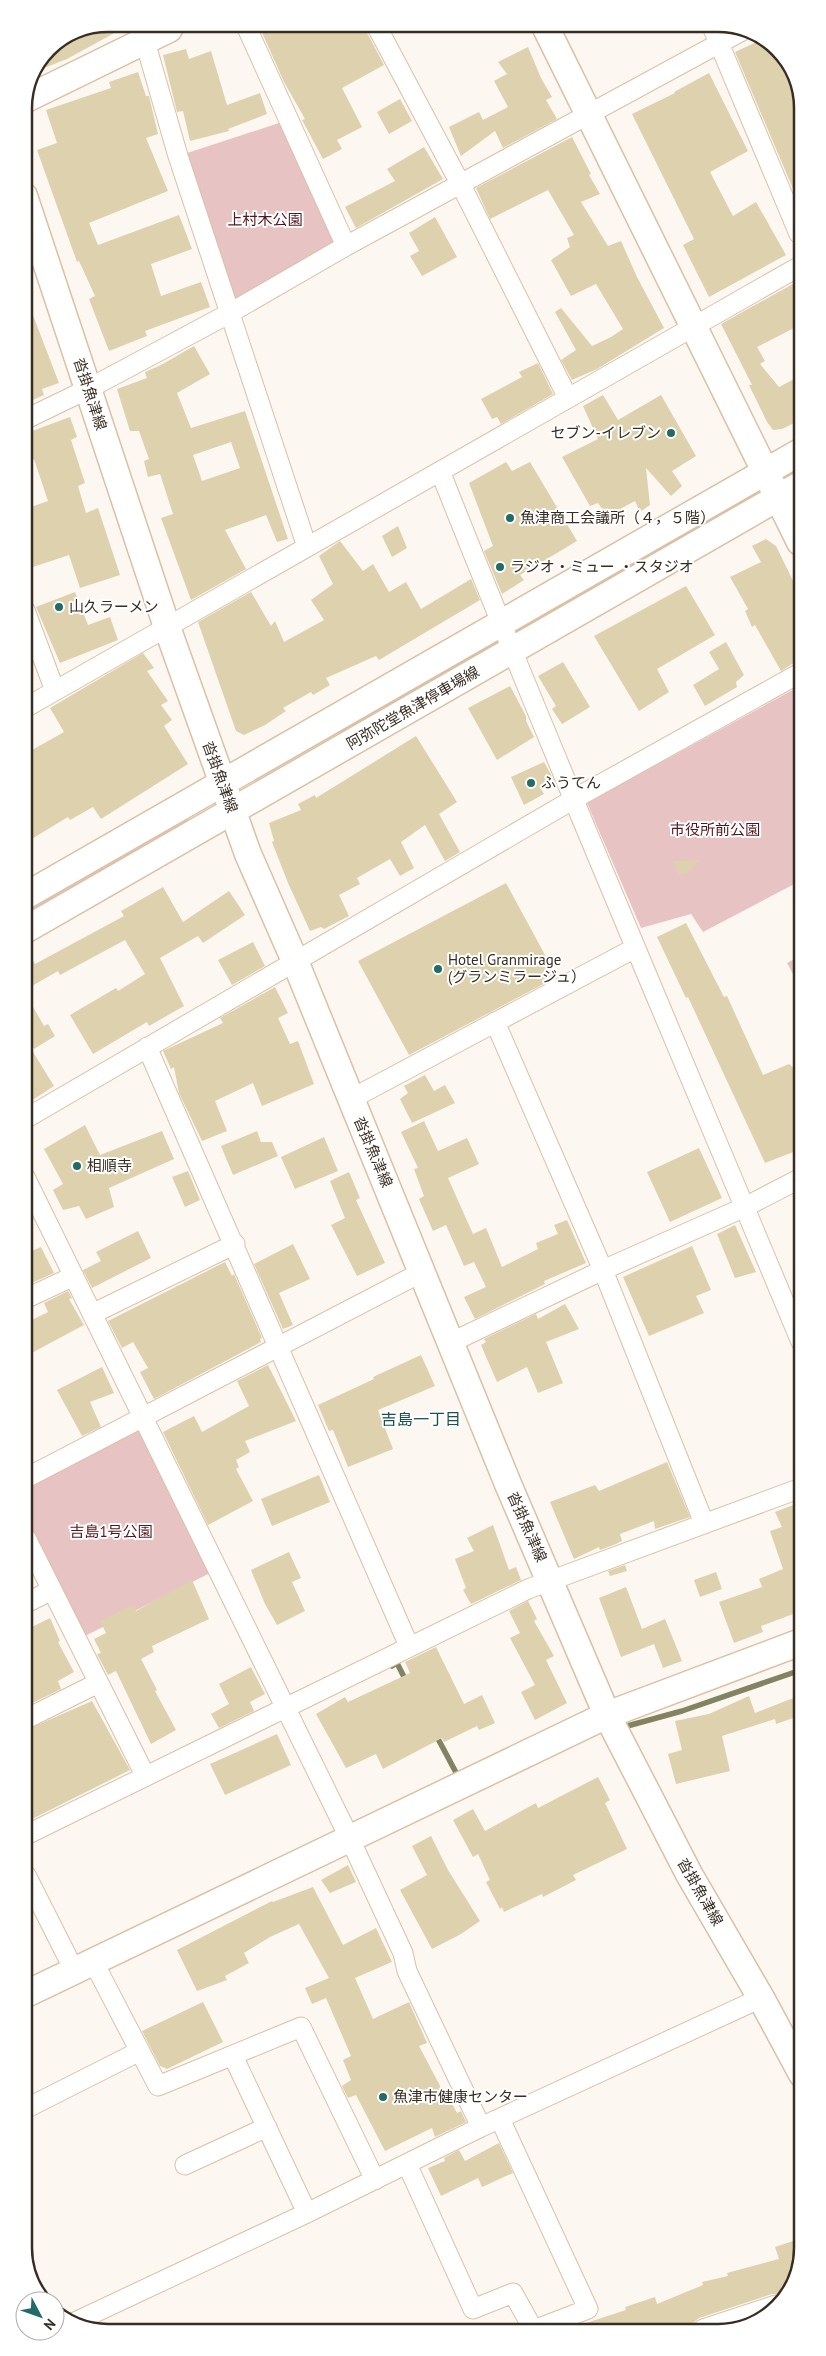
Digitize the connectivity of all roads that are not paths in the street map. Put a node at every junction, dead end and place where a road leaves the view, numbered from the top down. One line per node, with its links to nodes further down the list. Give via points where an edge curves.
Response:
1 (156, 32): 6 (main road)
2 (249, 32): 14 (street)
3 (380, 32): 11 (street)
4 (548, 33): 10 (main road)
5 (715, 33): 8 (street)
6 (143, 35): 9 (main road); 16 (street, via 178,156)
7 (735, 35): 8 (street)
8 (720, 43): 10 (street); 12 (street)
9 (34, 95)
10 (589, 115): 11 (street); 17 (main road)
11 (461, 185): 14 (street); 19 (street)
12 (794, 220)
13 (33, 223): 18 (main road, 沓掛魚津線)
14 (346, 246): 16 (street)
15 (794, 269): 17 (street)
16 (230, 313): 18 (street); 27 (street)
17 (695, 326): 19 (street); 23 (main road)
18 (88, 389): 20 (street); 29 (main road, 沓掛魚津線)
19 (568, 398): 22 (street)
20 (33, 416)
21 (794, 456): 23 (main road, 阿弥陀堂魚津停車場線)
22 (440, 471): 27 (street); 28 (street)
23 (766, 472): 25 (main road); 28 (main road, 阿弥陀堂魚津停車場線)
24 (794, 489): 25 (main road, 阿弥陀堂魚津停車場線)
25 (778, 499): 26 (main road); 31 (main road, 阿弥陀堂魚津停車場線)
26 (794, 530)
27 (307, 547): 29 (street)
28 (501, 624): 31 (street); 35 (main road, 阿弥陀堂魚津停車場線)
29 (167, 627): 33 (street); 35 (main road, 沓掛魚津線)
30 (33, 631): 33 (street)
31 (512, 652): 36 (street); 37 (main road, 阿弥陀堂魚津停車場線)
32 (794, 676): 36 (street)
33 (55, 691): 34 (street)
34 (33, 704)
35 (222, 784): 37 (main road, 沓掛魚津線); 38 (main road, 阿弥陀堂魚津停車場線)
36 (574, 799): 40 (street); 41 (street)
37 (233, 812): 39 (main road, 阿弥陀堂魚津停車場線); 41 (main road, 沓掛魚津線)
38 (33, 892)
39 (33, 926)
40 (635, 948): 42 (street); 48 (street)
41 (295, 961): 43 (street); 44 (main road, 沓掛魚津線)
42 (495, 1022): 44 (street); 50 (street)
43 (147, 1047): 45 (street); 49 (street)
44 (350, 1098): 51 (main road, 沓掛魚津線)
45 (33, 1115)
46 (794, 1182): 48 (street)
47 (32, 1192): 52 (street)
48 (745, 1207): 50 (street); 55 (street)
49 (234, 1244): 54 (street); 57 (street)
50 (602, 1270): 56 (street); 61 (street)
51 (422, 1272): 56 (main road, 沓掛魚津線); 57 (street)
52 (74, 1276): 53 (street); 54 (street)
53 (32, 1296)
54 (92, 1314): 58 (street)
55 (794, 1325)
56 (452, 1342): 63 (main road, 沓掛魚津線)
57 (280, 1346): 58 (street); 67 (street)
58 (142, 1418): 59 (street); 69 (street)
59 (32, 1475)
60 (794, 1491): 61 (street)
61 (704, 1523): 63 (street)
62 (32, 1551): 64 (street)
63 (550, 1580): 67 (street); 70 (main road, 沓掛魚津線)
64 (52, 1590): 65 (street); 68 (street)
65 (32, 1600)
66 (794, 1645): 70 (main road)
67 (409, 1646): 69 (street)
68 (98, 1683): 71 (street); 72 (street)
69 (284, 1708): 72 (street); 74 (street)
70 (607, 1715): 74 (main road); 78 (main road, 沓掛魚津線, via 689,1874)
71 (32, 1716)
72 (144, 1775): 73 (street)
73 (32, 1832)
74 (349, 1837): 76 (main road); 85 (street, via 403,1954 407,1971)
75 (32, 1884): 76 (street)
76 (84, 1966): 77 (main road); 79 (street)
77 (32, 1991)
78 (762, 1998): 81 (main road, 沓掛魚津線); 83 (street)
79 (140, 2051): 80 (street, via 158,2086); 82 (street)
80 (233, 2056): 84 (street); 88 (street, via 301,2028)
81 (794, 2059)
82 (32, 2105)
83 (500, 2119): 85 (street); 93 (street, via 588,2309)
84 (267, 2127): 86 (street); 89 (street)
85 (481, 2127): 87 (street)
86 (185, 2164)
87 (407, 2164): 88 (street); 92 (street, via 473,2309 513,2294)
88 (375, 2180): 89 (street)
89 (307, 2213): 91 (street)
90 (761, 2310): 94 (street)
91 (82, 2319)
92 (530, 2324)
93 (550, 2324)
94 (722, 2324)

